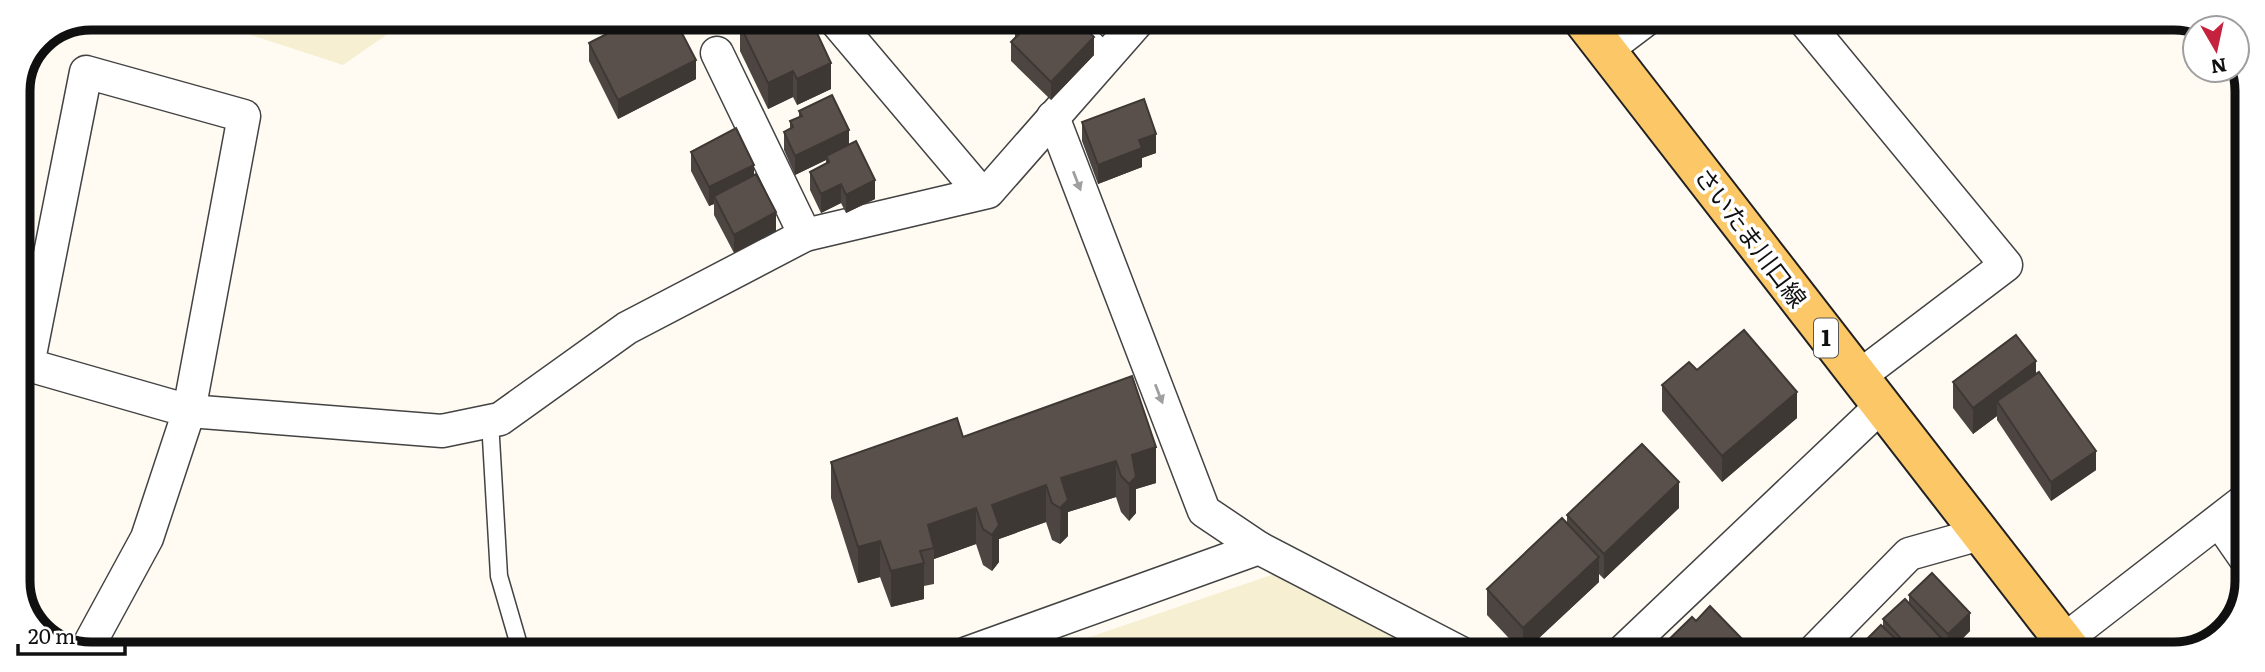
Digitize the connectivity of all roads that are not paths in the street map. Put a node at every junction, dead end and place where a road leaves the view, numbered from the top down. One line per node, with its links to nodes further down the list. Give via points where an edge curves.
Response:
1 (843, 30): 11 (street)
2 (1084, 30): 9 (lane)
3 (1130, 30): 9 (street)
4 (1591, 30): 7 (main road, さいたま川口線 / 1)
5 (1632, 30): 7 (street)
6 (1812, 30): 15 (street, via 2006,265)
7 (1606, 50): 15 (main road, さいたま川口線 / 1)
8 (717, 53): 12 (street)
9 (1108, 54): 10 (street)
10 (1053, 117): 11 (street, via 988,192); 22 (street, one-way to 22, via 1204,511)
11 (981, 193): 12 (street)
12 (805, 235): 17 (street, via 626,328 500,419)
13 (30, 332): 16 (street, via 86,72 244,116)
14 (30, 366): 16 (street)
15 (1868, 393): 20 (main road, さいたま川口線 / 1); 27 (street)
16 (189, 411): 17 (street, via 442,432); 23 (street, via 147,538)
17 (490, 421): 24 (lane, via 499,576)
18 (2235, 509): 19 (street)
19 (2220, 522): 21 (street); 30 (street)
20 (1980, 534): 28 (street, via 1909,554); 29 (main road, さいたま川口線 / 1)
21 (2235, 544)
22 (1259, 548): 25 (street); 26 (street)
23 (90, 642)
24 (518, 642)
25 (998, 642)
26 (1440, 642)
27 (1631, 642)
28 (1823, 642)
29 (2063, 642)
30 (2075, 642)

